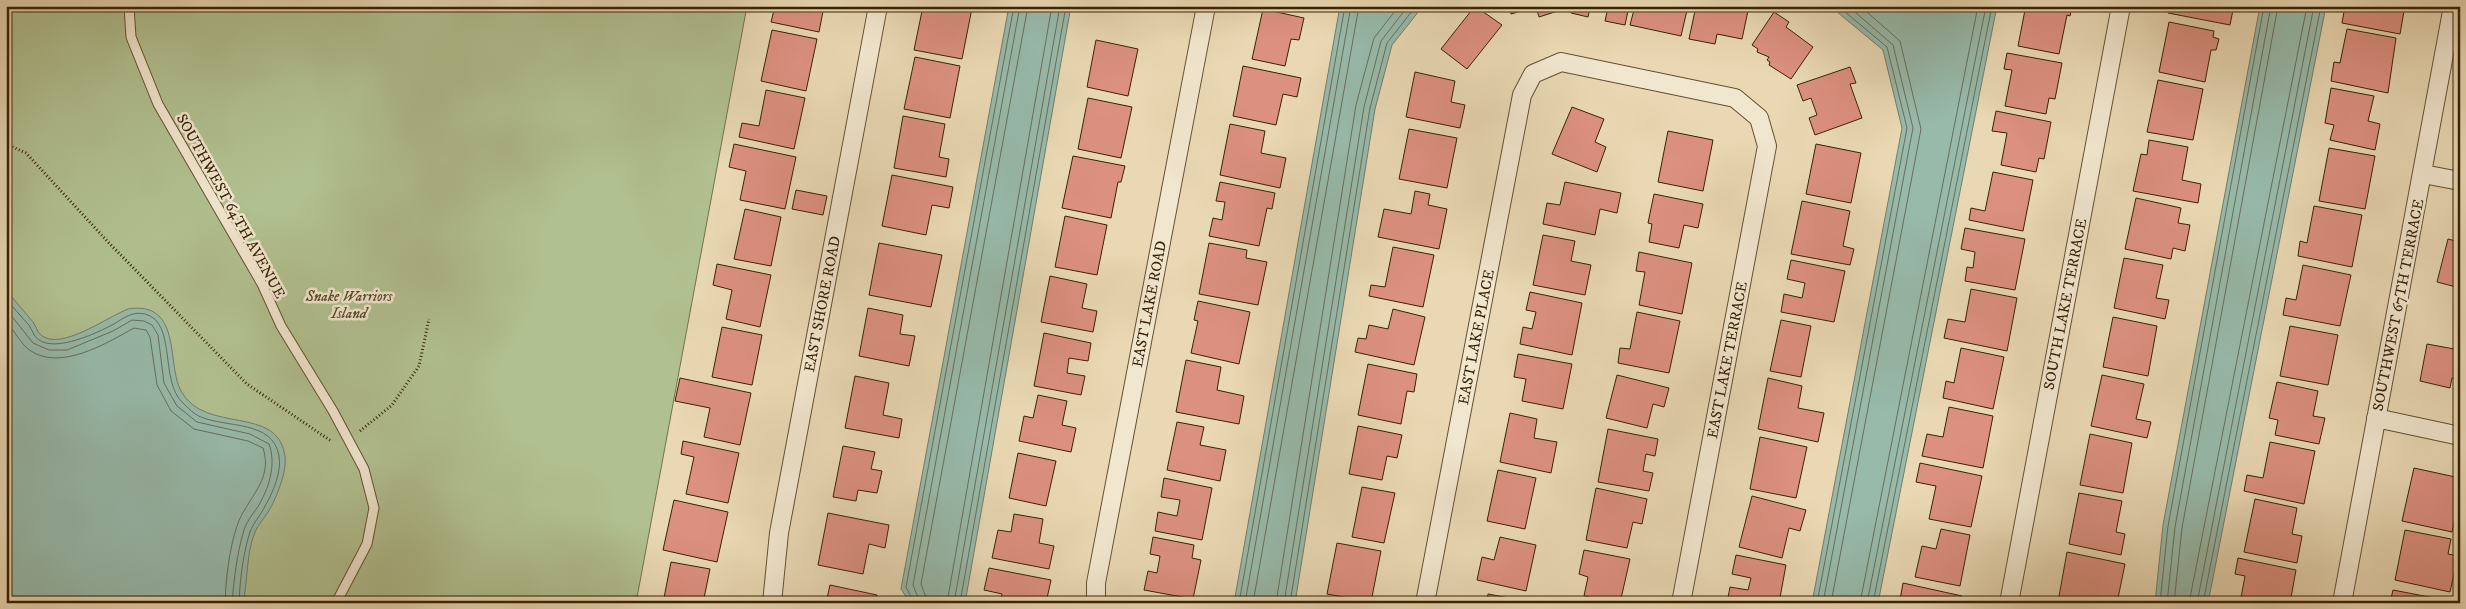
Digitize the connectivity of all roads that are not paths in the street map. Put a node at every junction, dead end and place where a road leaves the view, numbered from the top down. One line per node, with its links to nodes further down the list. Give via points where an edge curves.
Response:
1 (129, 6): 11 (lane, SOUTHWEST 64TH AVENUE, via 131,37 158,104 364,469 374,508 367,544)
2 (878, 6): 12 (street, EAST SHORE ROAD, via 779,534)
3 (1206, 6): 13 (street, EAST LAKE ROAD, via 1096,583)
4 (2121, 6): 16 (street, SOUTH LAKE TERRACE)
5 (2453, 6): 7 (street, SOUTHWEST 67TH TERRACE)
6 (1533, 74): 14 (street, EAST LAKE PLACE, via 1522,95); 15 (street, EAST LAKE TERRACE, via 1561,62 1735,98 1759,118 1767,146)
7 (2423, 174): 8 (street); 9 (street, SOUTHWEST 67TH TERRACE)
8 (2460, 181)
9 (2376, 418): 10 (street); 17 (street, SOUTHWEST 67TH TERRACE)
10 (2460, 436)
11 (336, 603)
12 (772, 603)
13 (1096, 603)
14 (1425, 603)
15 (1681, 603)
16 (2009, 603)
17 (2342, 603)

